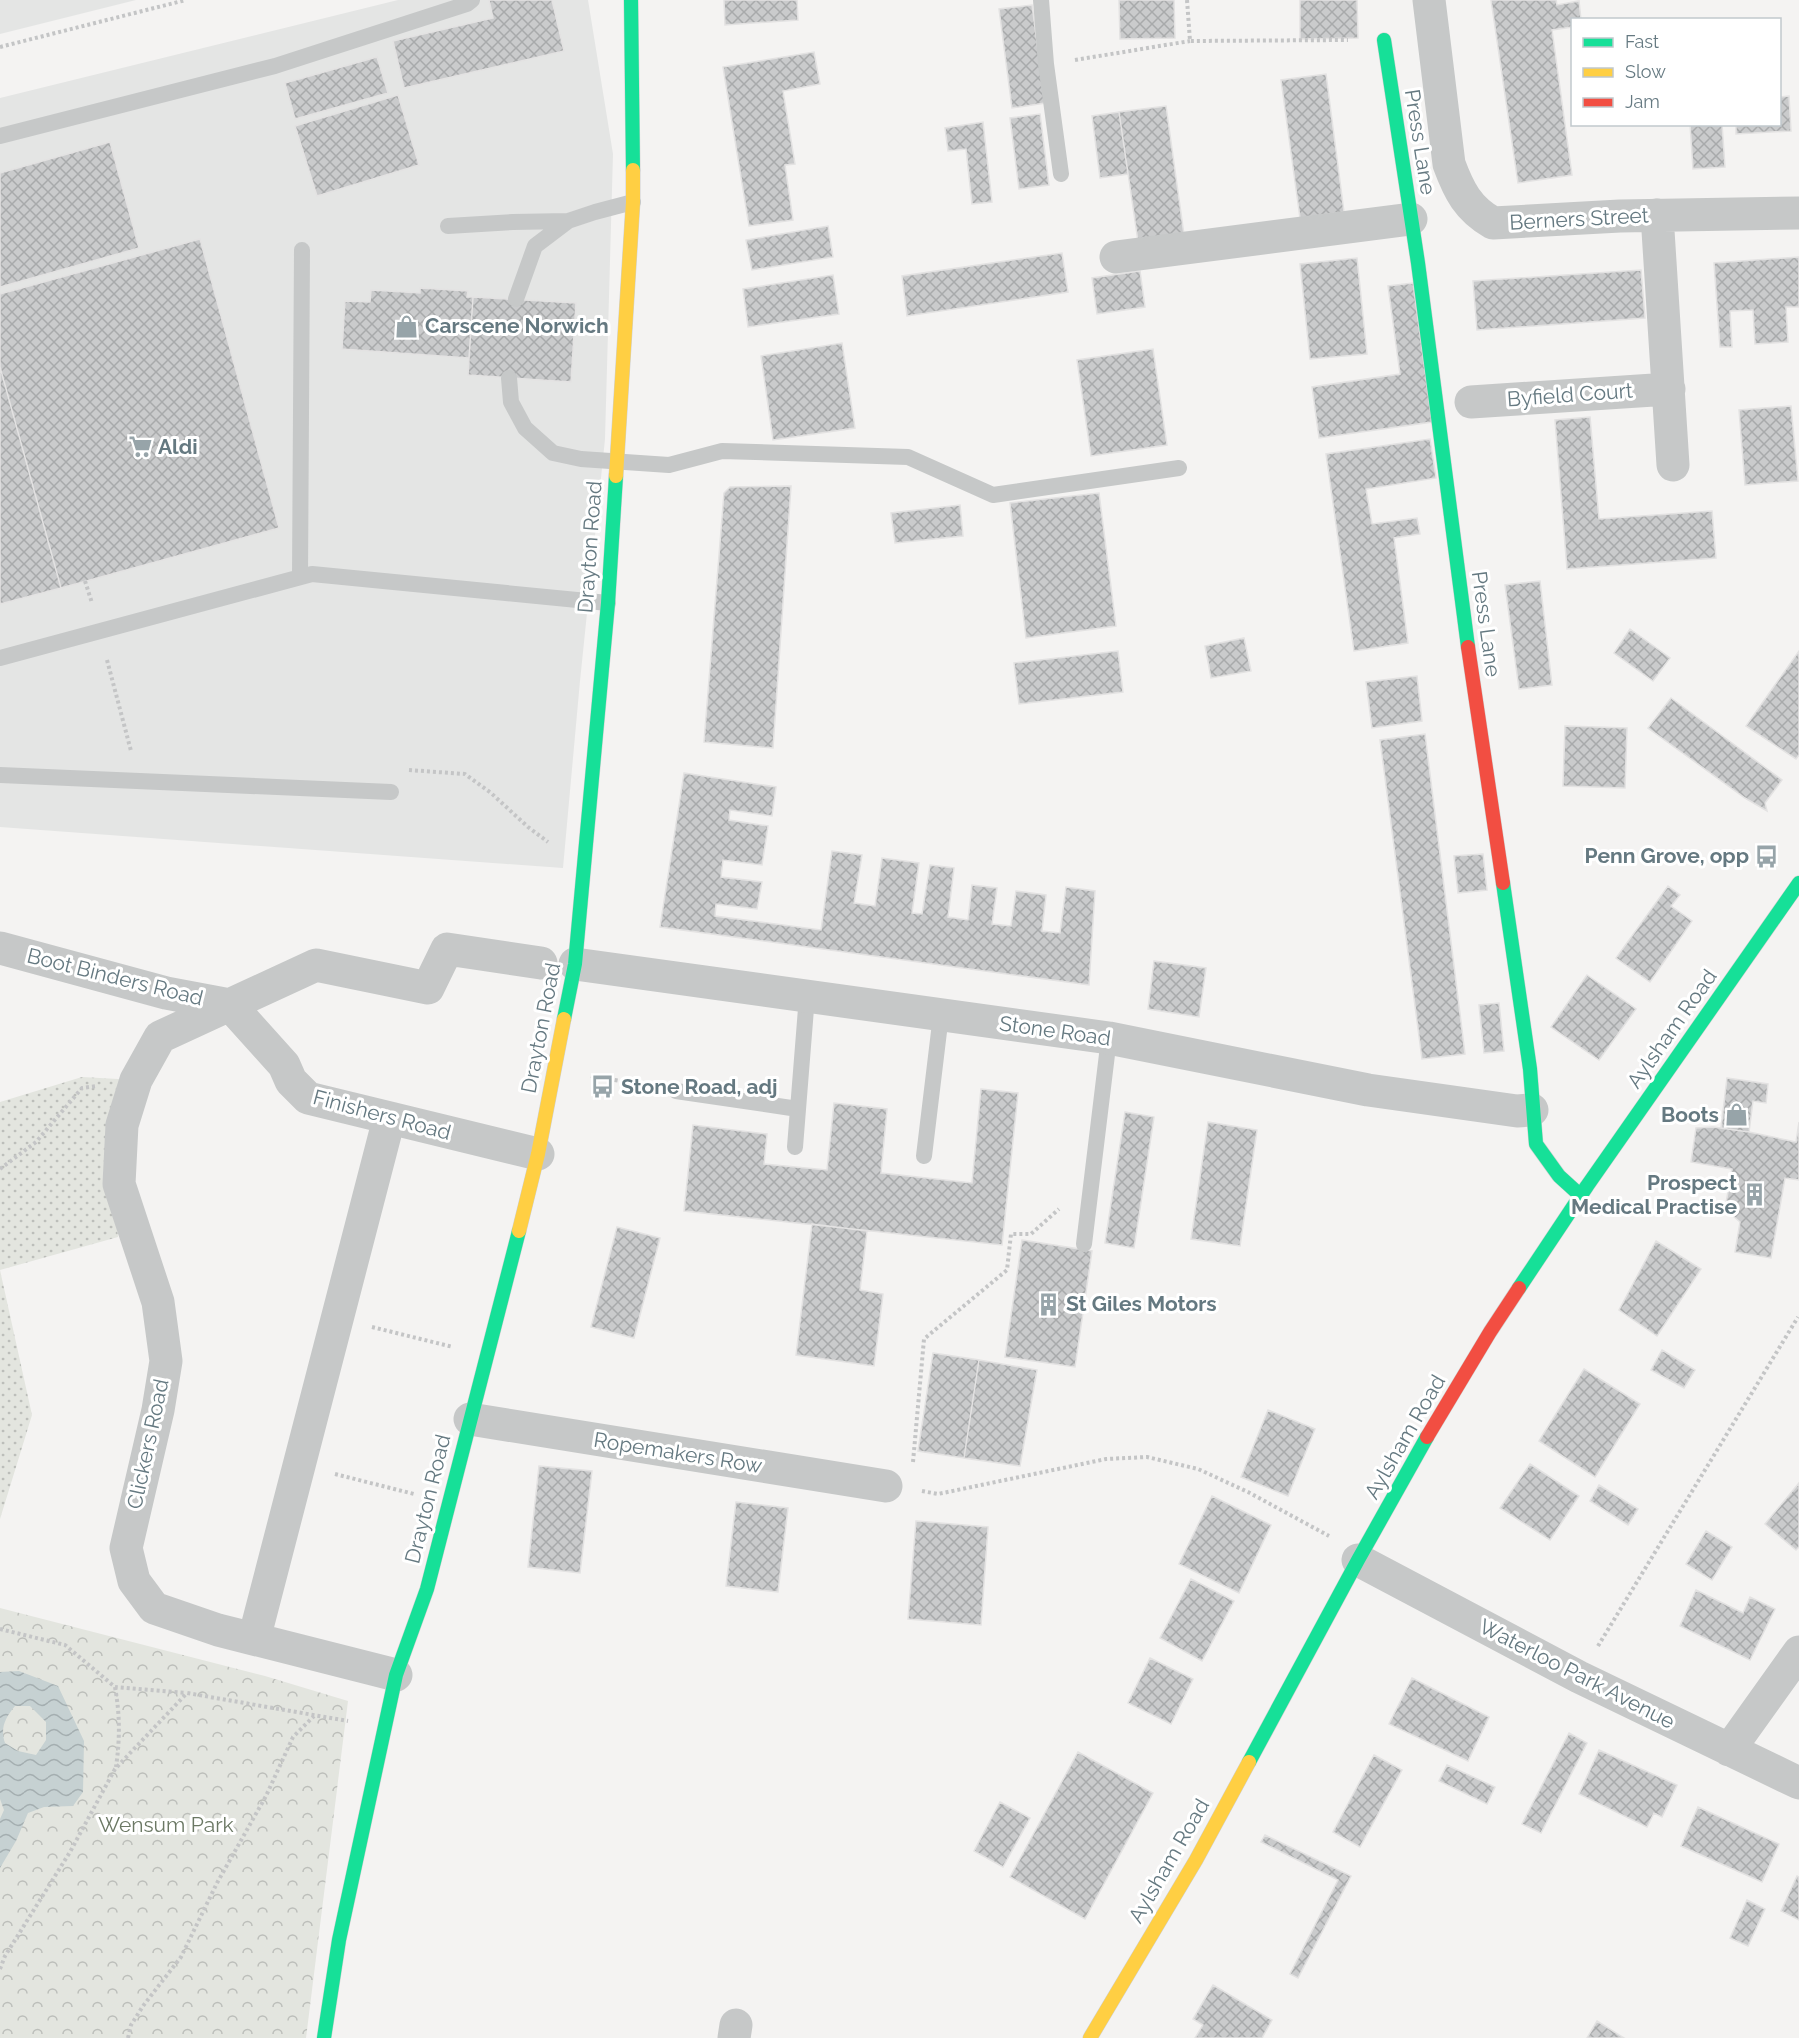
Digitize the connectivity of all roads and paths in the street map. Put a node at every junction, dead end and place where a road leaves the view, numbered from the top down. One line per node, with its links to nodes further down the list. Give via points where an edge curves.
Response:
1 (186, 0): 9 (path)
2 (472, 0): 11 (lane, via 276,66)
3 (632, 0): 13 (main road, Drayton Road)
4 (1041, 0): 10 (lane)
5 (1187, 0): 8 (path)
6 (1429, 0): 15 (street, Berners Street, via 1449,164 1457,185 1478,214 1493,223)
7 (1384, 40): 8 (path); 16 (main road, Press Lane)
8 (1190, 41): 10 (path)
9 (0, 47)
10 (1046, 64): 12 (lane)
11 (0, 136)
12 (1061, 174)
13 (633, 202): 17 (lane); 25 (main road, Drayton Road)
14 (1799, 213): 15 (street, Berners Street)
15 (1657, 215): 23 (street)
16 (1411, 219): 20 (street); 51 (main road, Press Lane, via 1466,636 1530,1069)
17 (568, 221): 18 (lane); 21 (lane, via 535,246)
18 (448, 226)
19 (302, 250): 28 (lane)
20 (1116, 257)
21 (516, 299)
22 (509, 378): 25 (lane, via 511,402 525,429 553,453)
23 (1669, 389): 24 (street, Byfield Court); 26 (street)
24 (1471, 402)
25 (616, 461): 27 (lane, via 669,465 722,451 908,457 993,495); 30 (main road, Drayton Road)
26 (1673, 465)
27 (1179, 468)
28 (300, 577): 30 (lane, via 312,574); 31 (lane)
29 (85, 581): 31 (path)
30 (608, 603): 41 (main road, Drayton Road)
31 (100, 630): 32 (lane); 33 (path)
32 (0, 658)
33 (132, 757)
34 (398, 769): 37 (path, via 465,774)
35 (0, 775): 36 (lane)
36 (391, 792)
37 (528, 827)
38 (1796, 894): 57 (main road, Aylsham Road)
39 (0, 948): 43 (street, Boot Binders Road, via 166,993)
40 (542, 963): 43 (street, via 447,949 428,988 316,965)
41 (575, 964): 42 (street, Stone Road); 54 (main road, Drayton Road)
42 (807, 996): 44 (street, Stone Road); 50 (lane)
43 (230, 1005): 47 (street, Clickers Road, via 160,1036); 52 (street, Finishers Road, via 308,1098)
44 (940, 1015): 45 (street, Stone Road); 55 (lane)
45 (1109, 1038): 51 (street, Stone Road, via 1368,1090); 59 (lane)
46 (592, 1076): 48 (path)
47 (136, 1080): 56 (path, via 82,1088 36,1142); 69 (street, Clickers Road, via 122,1125 119,1184 158,1302 166,1361 126,1548 134,1581 154,1608)
48 (624, 1083)
49 (676, 1091): 50 (lane)
50 (798, 1109): 53 (lane)
51 (1532, 1110): 57 (main road, Press Lane, via 1536,1144 1558,1176)
52 (389, 1119): 54 (street, Finishers Road); 61 (street)
53 (795, 1147)
54 (538, 1154): 63 (main road, Drayton Road)
55 (924, 1156)
56 (0, 1169)
57 (1581, 1196): 67 (main road, Aylsham Road, via 1490,1332)
58 (1063, 1205): 65 (path, via 1031,1234 1011,1234 1007,1270 924,1339)
59 (1084, 1244)
60 (1798, 1317): 72 (path)
61 (337, 1318): 62 (path); 64 (street)
62 (453, 1347)
63 (470, 1419): 65 (street, Ropemakers Row); 71 (main road, Drayton Road, via 427,1589)
64 (299, 1464): 66 (path); 69 (street)
65 (898, 1488): 67 (path, via 938,1494 1106,1459 1147,1457 1198,1469 1248,1492)
66 (415, 1495)
67 (1360, 1557): 72 (street, Waterloo Park Avenue); 81 (main road, Aylsham Road, via 1196,1860)
68 (0, 1629): 73 (path, via 65,1645)
69 (254, 1639): 71 (street, Clickers Road)
70 (1799, 1652): 75 (street)
71 (396, 1675): 80 (main road, Drayton Road, via 339,1940)
72 (1579, 1677): 75 (street, Waterloo Park Avenue)
73 (115, 1687): 74 (path); 76 (path, via 119,1713)
74 (187, 1693): 76 (path); 79 (path, via 314,1715 293,1737 181,1957 143,2006)
75 (1729, 1750): 77 (street, Waterloo Park Avenue)
76 (116, 1769): 78 (path)
77 (1799, 1783)
78 (0, 1969)
79 (128, 2038)
80 (324, 2038)
81 (1090, 2038)

